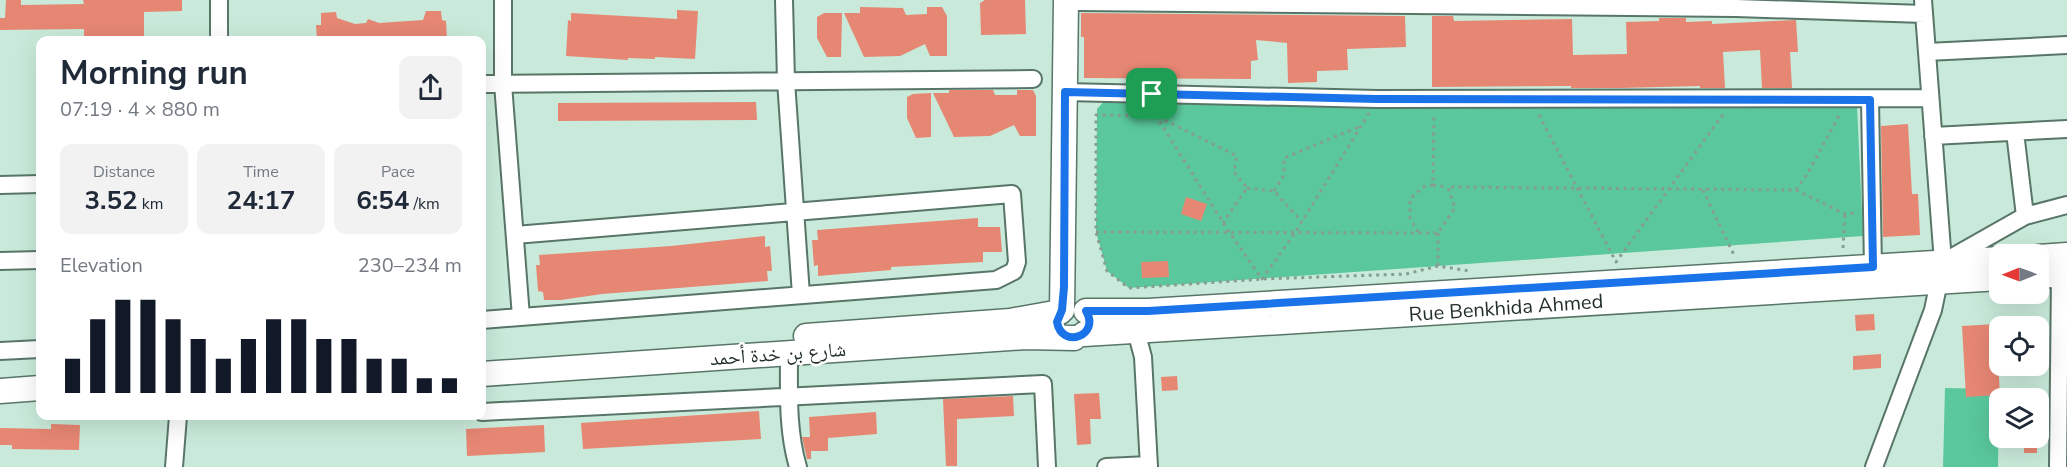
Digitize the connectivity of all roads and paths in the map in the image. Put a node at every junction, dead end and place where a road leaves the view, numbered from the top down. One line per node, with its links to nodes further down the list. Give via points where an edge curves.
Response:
1 (219, 0): 7 (street)
2 (503, 0): 13 (street)
3 (784, 0): 11 (street)
4 (1074, 1): 5 (street); 14 (main road)
5 (1736, 4): 6 (street)
6 (1924, 7): 9 (street)
7 (219, 36)
8 (2067, 45): 9 (street)
9 (1927, 52): 15 (street)
10 (1033, 79): 11 (street)
11 (786, 81): 13 (street); 38 (street)
12 (486, 84): 13 (street)
13 (503, 84): 49 (street)
14 (1071, 92): 16 (street); 68 (main road)
15 (1930, 98): 21 (street); 26 (street)
16 (1377, 99): 17 (street); 23 (path)
17 (1434, 99): 19 (street); 29 (path)
18 (1734, 99): 19 (street); 20 (street); 33 (path)
19 (1531, 100): 32 (path)
20 (1848, 100): 21 (street); 36 (path)
21 (1870, 100): 39 (street)
22 (1156, 116): 31 (path, via 1236,156 1234,172); 42 (path); 44 (path, via 1096,115)
23 (1362, 126): 35 (path, via 1284,158 1284,175); 43 (path)
24 (2067, 129): 25 (street)
25 (2015, 132): 26 (street); 41 (street)
26 (1933, 136): 63 (street)
27 (36, 184): 28 (street)
28 (0, 185)
29 (1433, 185): 30 (path); 47 (path, via 1423,187 1410,199 1410,218)
30 (1448, 187): 32 (path); 48 (path, via 1455,208)
31 (1247, 188): 35 (path); 42 (path)
32 (1579, 188): 33 (path); 58 (path)
33 (1669, 189): 34 (path); 58 (path)
34 (1703, 189): 36 (path); 52 (path, via 1734,255)
35 (1274, 190): 43 (path)
36 (1796, 190): 40 (path)
37 (2067, 205): 41 (street)
38 (795, 212): 49 (street); 66 (street); 66 (street, via 1012,194 1017,236 1014,271 996,280)
39 (1872, 212): 40 (path); 53 (street)
40 (1845, 214): 51 (path)
41 (2025, 216): 63 (street)
42 (1223, 222): 45 (path)
43 (1302, 222): 46 (path)
44 (1096, 232): 45 (path); 65 (path, via 1107,271 1129,288)
45 (1229, 232): 46 (path); 65 (path)
46 (1295, 232): 47 (path); 65 (path)
47 (1418, 232): 48 (path)
48 (1438, 232): 60 (path)
49 (515, 235): 67 (street)
50 (1833, 248): 51 (path)
51 (1844, 248): 53 (path)
52 (1722, 255)
53 (1873, 257): 63 (main road); 68 (main road)
54 (36, 260): 55 (street)
55 (0, 261)
56 (1628, 261): 58 (path)
57 (1989, 261): 63 (main road)
58 (1616, 262): 59 (path)
59 (1605, 263)
60 (1438, 266): 62 (path); 65 (path, via 1406,274)
61 (2058, 270): 89 (street)
62 (1471, 271)
63 (1941, 272): 64 (main road, Rue Benkhida Ahmed); 70 (main road, Rue Benkhida Ahmed); 88 (street, via 1933,310)
64 (1989, 277)
65 (1262, 279)
66 (801, 295): 67 (street)
67 (521, 317): 69 (street)
68 (1074, 319): 70 (main road, Rue Benkhida Ahmed); 73 (main road, شارع بن خدة أحمد, via 1026,337); 74 (main road)
69 (486, 320)
70 (1136, 331): 83 (street, via 1143,357)
71 (36, 349): 72 (street)
72 (0, 351)
73 (789, 353): 75 (main road, شارع بن خدة أحمد); 78 (street)
74 (486, 359)
75 (486, 374)
76 (36, 388): 77 (main road)
77 (0, 391)
78 (789, 395): 81 (street); 85 (street, via 792,449); 86 (street, via 1043,384)
79 (36, 404): 80 (main road)
80 (0, 406)
81 (486, 412)
82 (178, 420): 84 (street)
83 (1149, 466): 87 (street)
84 (174, 467)
85 (798, 467)
86 (1047, 467)
87 (1106, 467)
88 (1874, 467)
89 (2058, 467)

